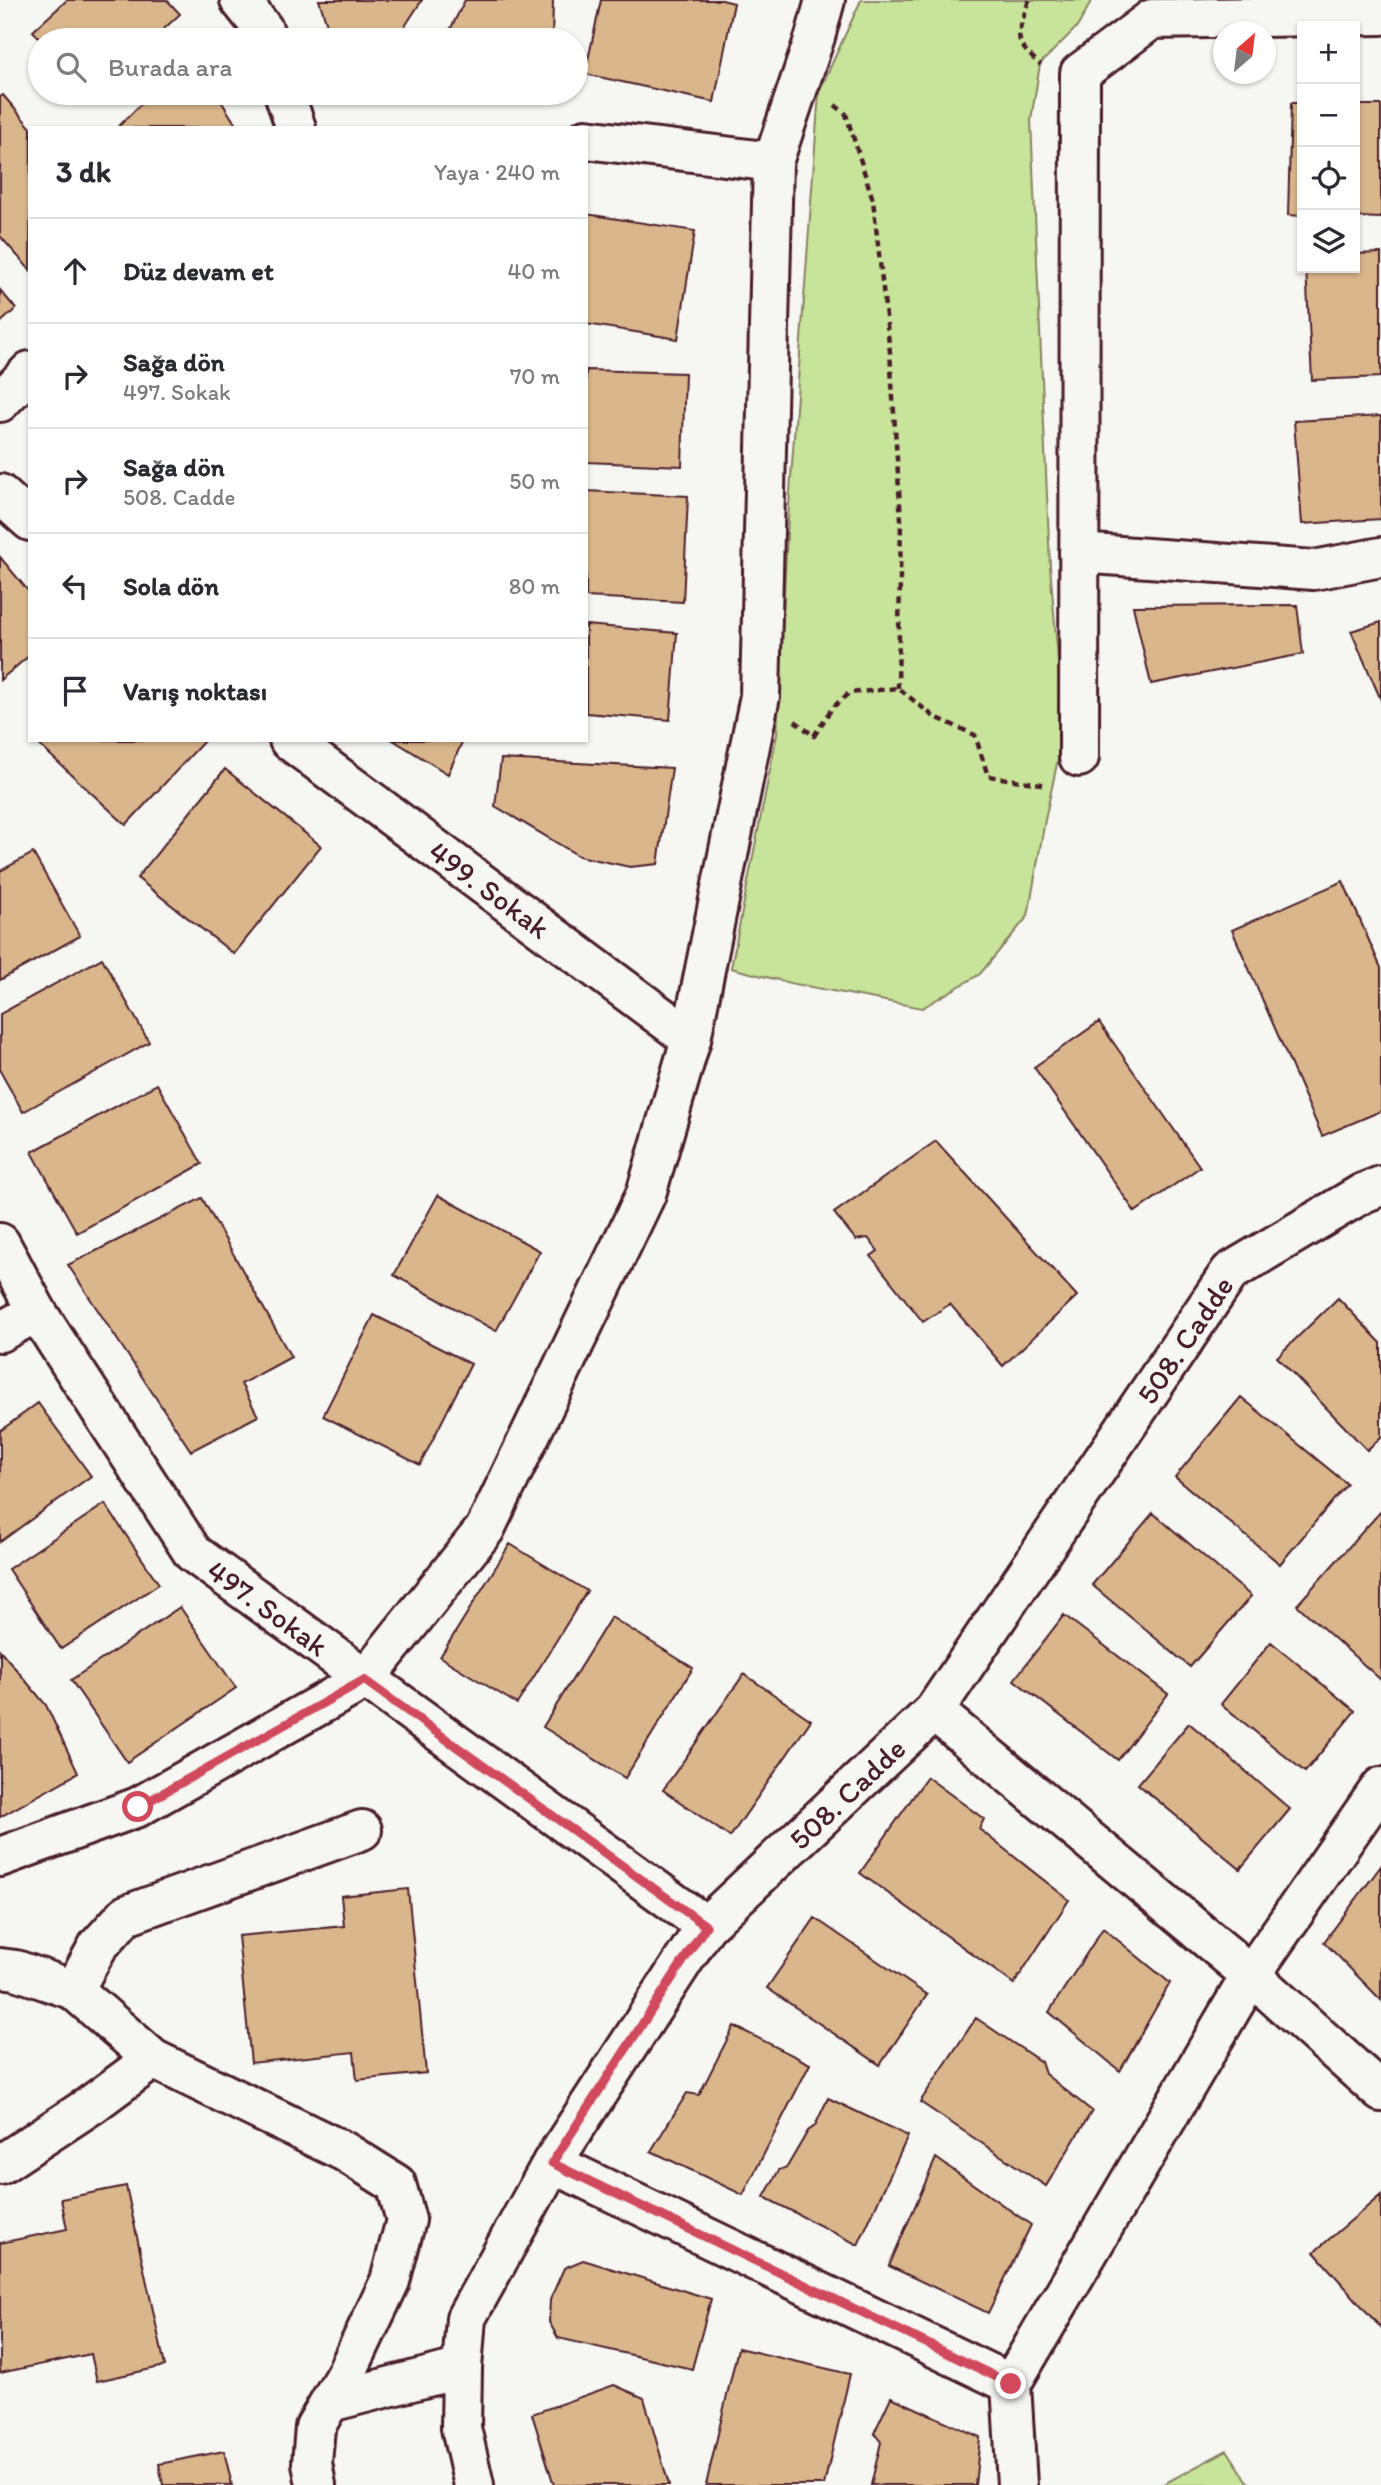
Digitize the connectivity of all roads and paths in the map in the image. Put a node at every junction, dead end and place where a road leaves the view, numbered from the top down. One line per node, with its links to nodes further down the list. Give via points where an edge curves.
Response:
1 (240, 0): 5 (street)
2 (825, 0): 7 (street)
3 (1029, 0): 6 (path, via 1018,33 1022,49 1048,71)
4 (1381, 15): 6 (street, via 1152,19)
5 (262, 28)
6 (1080, 73): 16 (street)
7 (802, 78): 11 (street); 18 (path, via 846,114 873,200 890,352 901,520)
8 (288, 105): 9 (street)
9 (295, 126)
10 (588, 139): 11 (street)
11 (773, 162): 19 (street)
12 (28, 373): 13 (street)
13 (0, 402)
14 (0, 494): 15 (street)
15 (28, 519)
16 (1079, 553): 17 (street, via 1314,570); 21 (street)
17 (1381, 557)
18 (898, 688): 19 (path, via 849,692 814,736); 21 (path, via 933,716 975,736 988,776 1061,787)
19 (760, 696): 22 (street)
20 (292, 742): 22 (street, 499. Sokak)
21 (1079, 757)
22 (691, 1038): 27 (street, via 646,1194 485,1529)
23 (1381, 1186): 28 (street, 508. Cadde, via 1230,1272)
24 (0, 1243): 25 (street, 497. Sokak)
25 (37, 1312): 26 (street); 27 (street, 497. Sokak, via 192,1553)
26 (0, 1332)
27 (364, 1680): 31 (street, via 138,1807); 32 (street, 497. Sokak)
28 (934, 1711): 32 (street, 508. Cadde); 34 (street)
29 (1381, 1787): 34 (street)
30 (362, 1829): 35 (street, via 126,1915 99,1946)
31 (0, 1857)
32 (706, 1926): 38 (street, 508. Cadde)
33 (0, 1968): 35 (street)
34 (1251, 1975): 37 (street); 41 (street)
35 (74, 1990): 36 (street)
36 (153, 2059): 39 (street); 42 (street, via 345,2152 396,2184 405,2220 390,2281)
37 (1381, 2092)
38 (552, 2163): 40 (street, 508. Cadde, via 466,2318); 41 (street)
39 (0, 2165)
40 (462, 2368): 42 (street); 44 (street, 508. Cadde, via 461,2428)
41 (1011, 2384): 45 (street)
42 (330, 2402): 43 (street, via 315,2427 312,2463)
43 (316, 2485)
44 (474, 2485)
45 (1017, 2485)

